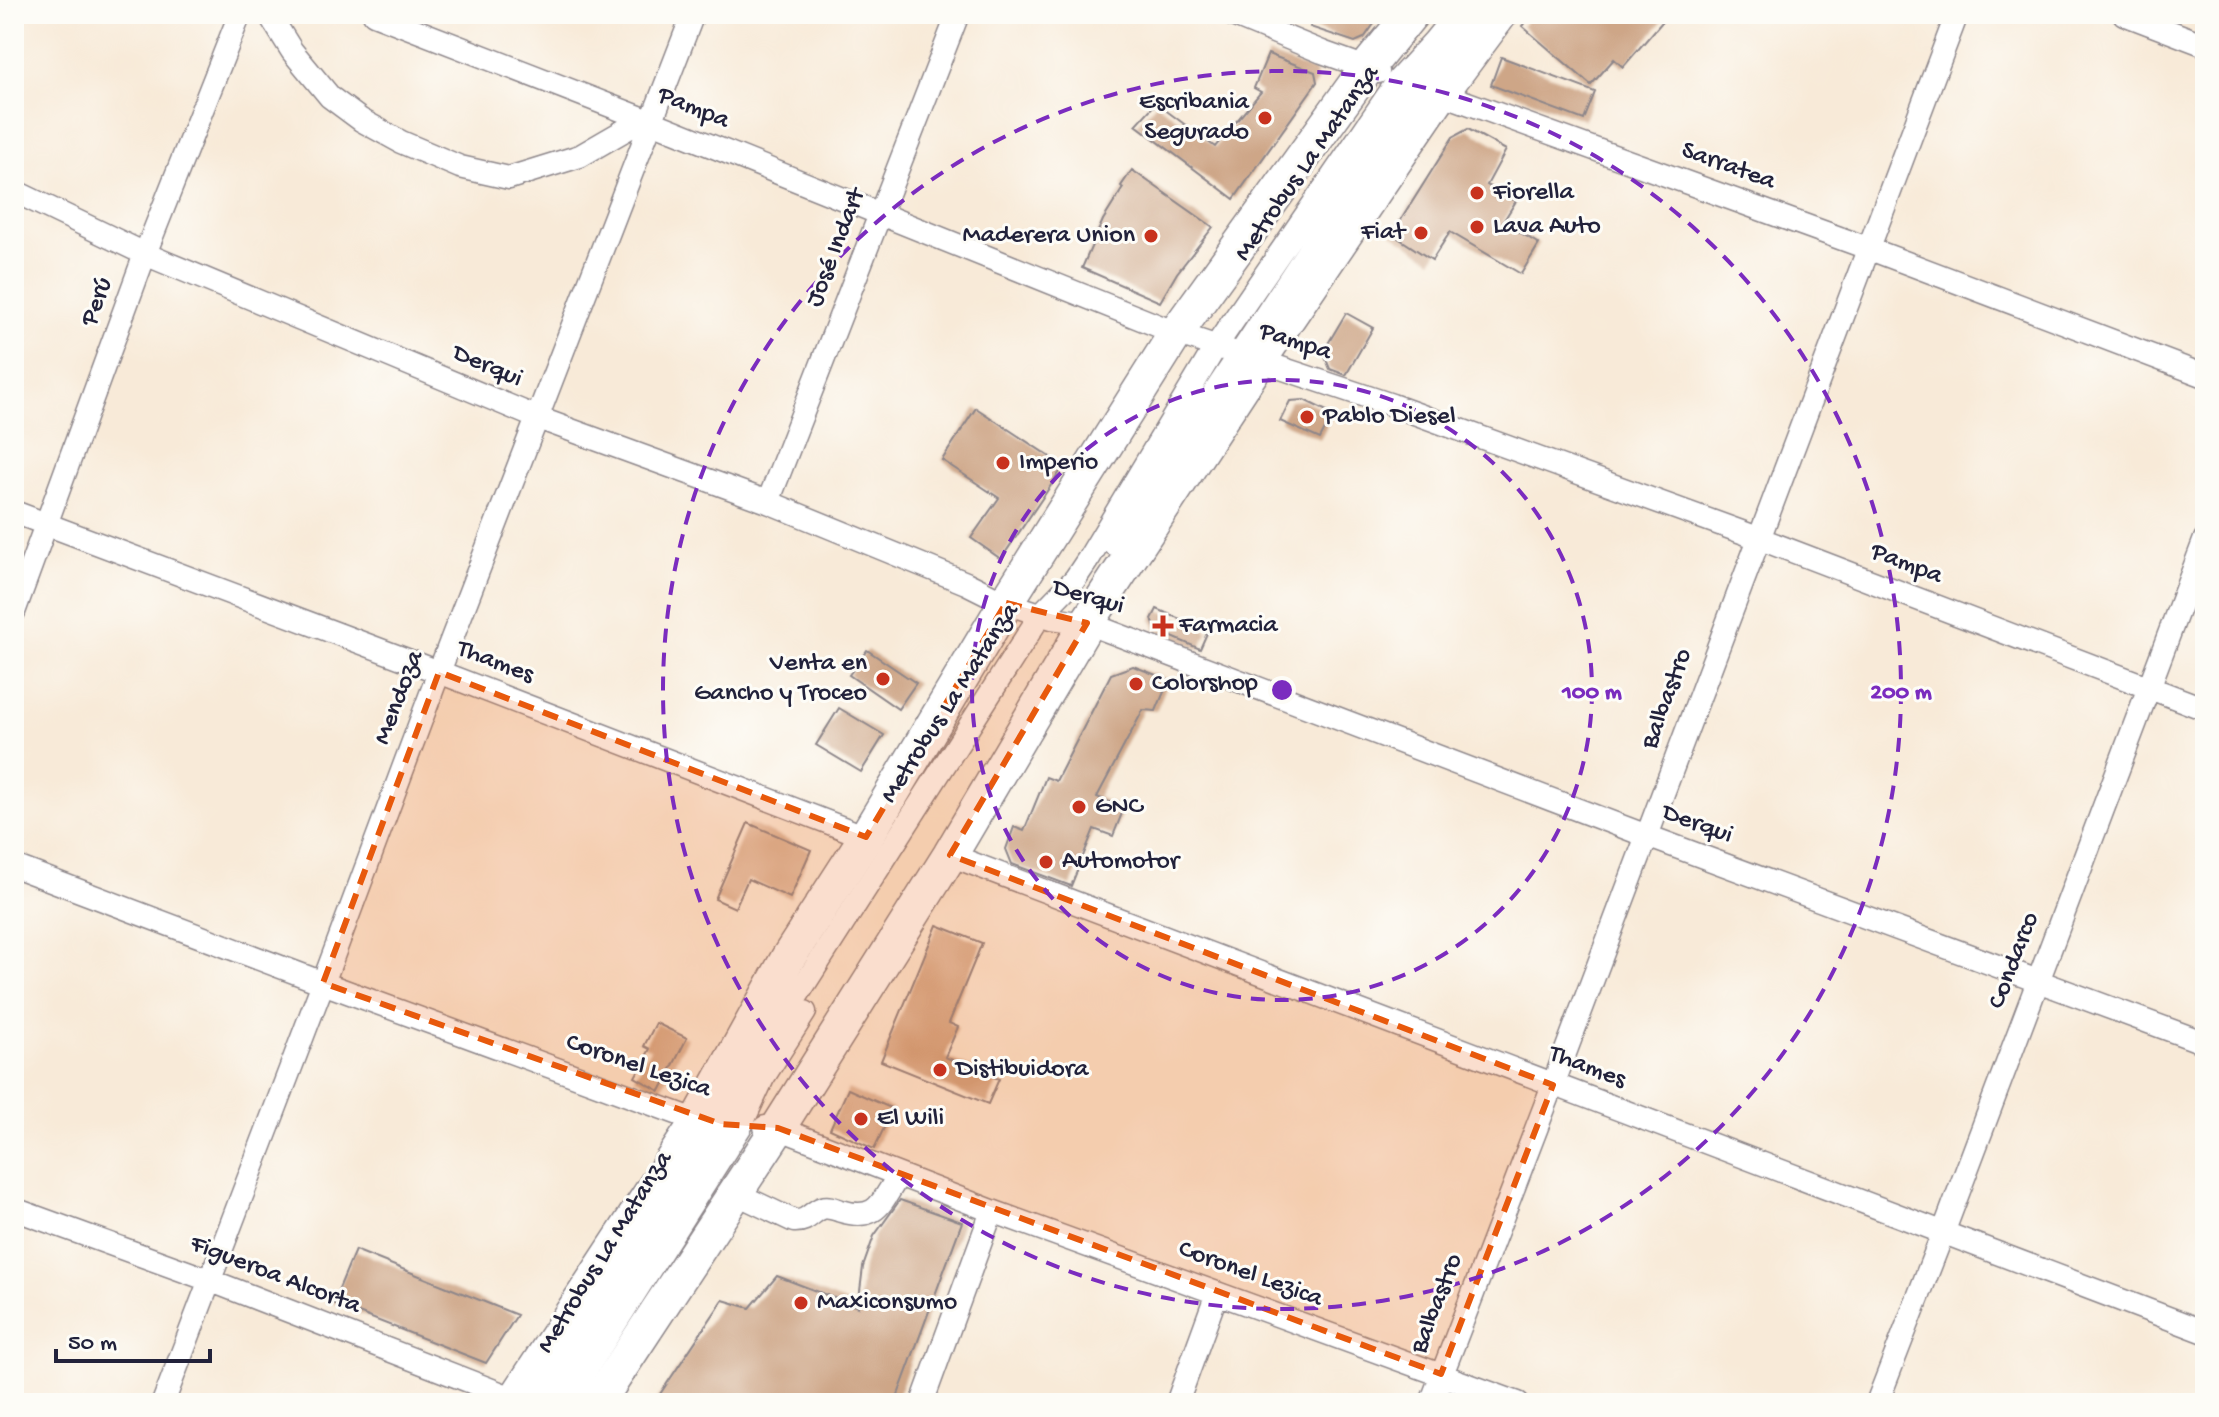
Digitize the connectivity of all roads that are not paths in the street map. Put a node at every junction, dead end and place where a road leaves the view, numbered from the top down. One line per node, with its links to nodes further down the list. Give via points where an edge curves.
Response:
1 (240, 14): 19 (street, Perú)
2 (269, 14): 15 (street, via 330,97 374,128 460,167 509,178 580,156)
3 (374, 14): 15 (street, Pampa)
4 (693, 14): 15 (street, Mendoza)
5 (958, 14): 17 (street, José Indart)
6 (1230, 14): 14 (street, Sarratea)
7 (1411, 14): 14 (highway)
8 (1456, 14): 14 (street, Metrobus La Matanza)
9 (1474, 14): 14 (street, Metrobus La Matanza)
10 (1500, 14): 14 (highway)
11 (1957, 14): 18 (street, Balbastro)
12 (2124, 14): 13 (street)
13 (2205, 45)
14 (1406, 81): 18 (street, Sarratea); 20 (highway); 21 (street, Metrobus La Matanza); 22 (highway)
15 (648, 120): 17 (street, Pampa); 24 (street, Mendoza)
16 (14, 191): 19 (street, Derqui)
17 (880, 213): 20 (street, Pampa); 25 (street, José Indart)
18 (1870, 249): 23 (street, Sarratea); 28 (street, Balbastro)
19 (145, 254): 24 (street, Derqui); 27 (street, Perú)
20 (1176, 333): 21 (street, Pampa); 30 (highway)
21 (1216, 346): 22 (street, Pampa); 32 (street, Metrobus La Matanza, via 1075,579)
22 (1249, 357): 28 (street, Pampa); 32 (street, Metrobus La Matanza, via 1088,584); 33 (highway)
23 (2205, 376)
24 (538, 418): 25 (street, Derqui); 34 (street, Mendoza)
25 (768, 502): 30 (street, Derqui)
26 (14, 512): 27 (street, Thames)
27 (46, 523): 31 (street, Perú); 34 (street, Thames)
28 (1758, 538): 35 (street, Pampa); 37 (street, Balbastro)
29 (2205, 539): 35 (street, Condarco)
30 (1006, 603): 32 (street, Derqui); 38 (highway)
31 (14, 612)
32 (1047, 616): 33 (street, Derqui); 45 (street, Metrobus La Matanza, via 749,1071)
33 (1087, 623): 37 (street, Derqui); 39 (highway)
34 (439, 672): 38 (street, Thames); 42 (street, Mendoza)
35 (2149, 689): 36 (street, Pampa); 41 (street, Condarco)
36 (2205, 709)
37 (1647, 836): 41 (street, Derqui); 44 (street, Balbastro)
38 (866, 837): 45 (highway, via 788,958)
39 (950, 855): 44 (street, Thames); 46 (highway)
40 (14, 866): 42 (street, Coronel Lezica)
41 (2038, 982): 43 (street, Derqui); 51 (street, Condarco)
42 (323, 983): 45 (street, Coronel Lezica); 52 (street, Mendoza)
43 (2205, 1043)
44 (1553, 1085): 51 (street, Thames); 55 (street, Balbastro)
45 (720, 1124): 46 (street, Coronel Lezica); 56 (highway); 58 (street, Metrobus La Matanza)
46 (778, 1128): 47 (street, Coronel Lezica); 48 (highway)
47 (899, 1175): 48 (street, via 875,1210 866,1214 830,1207 794,1221); 50 (street, Coronel Lezica)
48 (735, 1193): 59 (highway)
49 (14, 1209): 52 (street, Figueroa Alcorta)
50 (992, 1211): 53 (street, Coronel Lezica); 60 (street)
51 (1943, 1233): 54 (street, Thames); 64 (street, Condarco)
52 (209, 1280): 56 (street, Figueroa Alcorta); 57 (street, Mendoza)
53 (1217, 1293): 55 (street, Coronel Lezica); 61 (street)
54 (2205, 1332)
55 (1441, 1374): 62 (street, Balbastro); 63 (street, Coronel Lezica)
56 (524, 1402)
57 (163, 1403)
58 (565, 1403)
59 (597, 1403)
60 (922, 1403)
61 (1177, 1403)
62 (1431, 1403)
63 (1518, 1403)
64 (1877, 1403)

